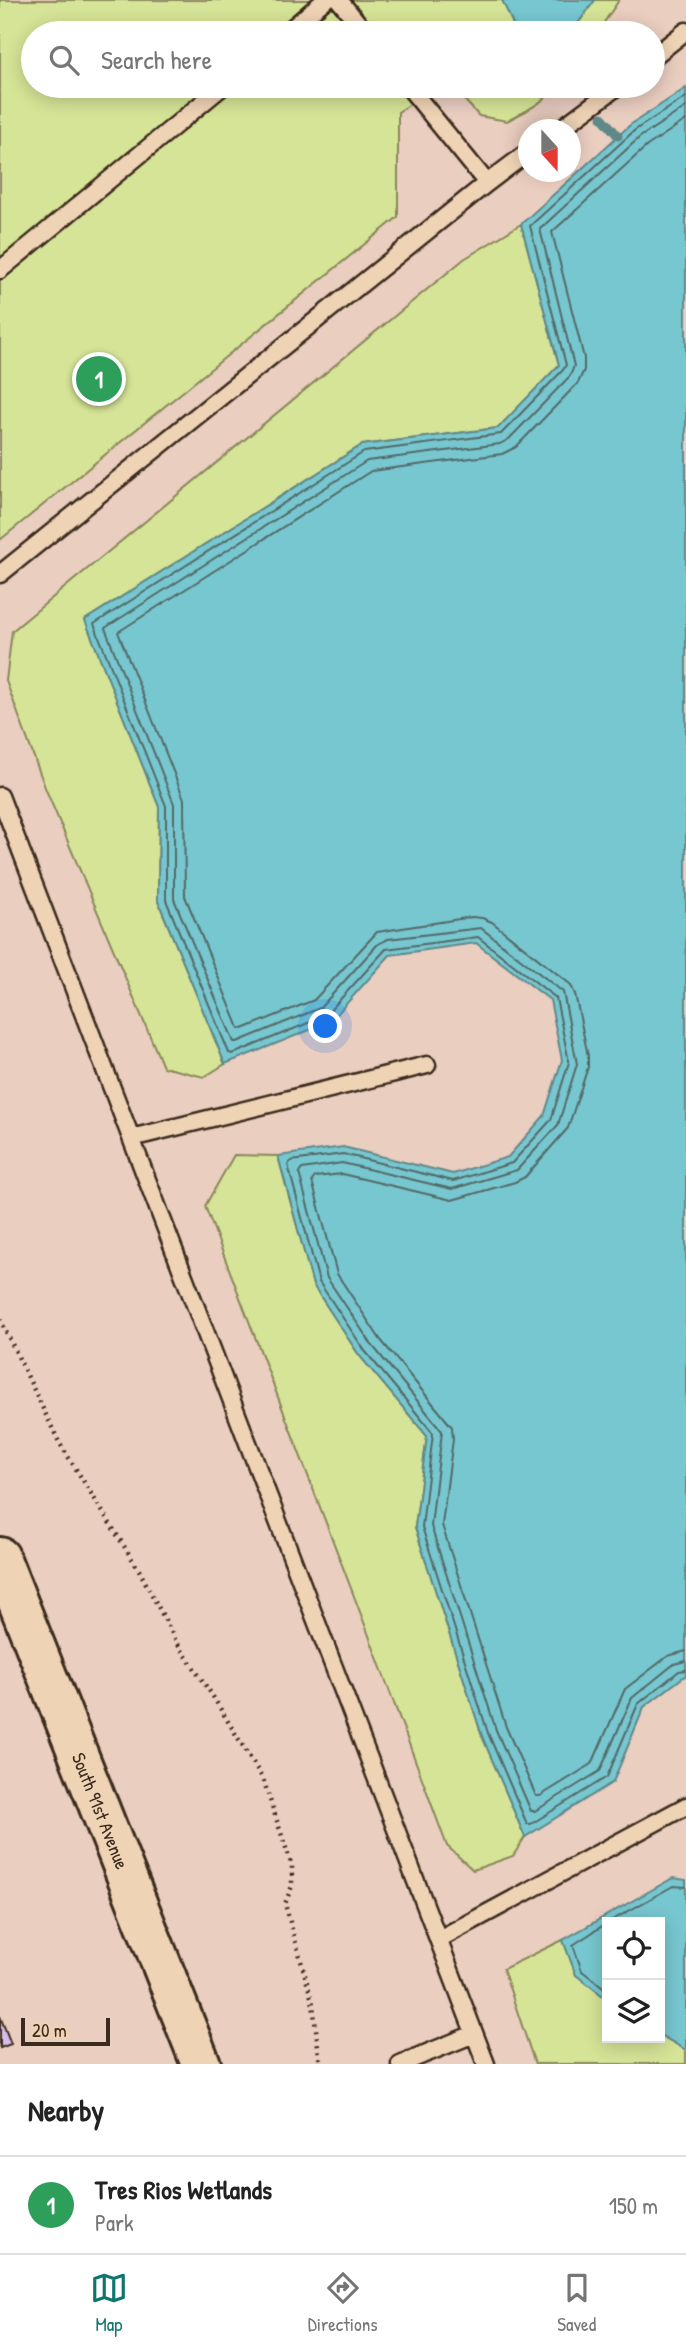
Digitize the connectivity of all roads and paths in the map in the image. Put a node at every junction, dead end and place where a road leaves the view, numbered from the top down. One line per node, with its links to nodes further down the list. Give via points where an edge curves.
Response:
1 (325, 0): 3 (lane)
2 (339, 0): 4 (lane)
3 (300, 21)
4 (356, 21)
5 (686, 31): 6 (lane)
6 (665, 48)
7 (208, 98): 13 (lane)
8 (418, 98): 12 (lane)
9 (602, 98): 10 (lane)
10 (574, 119)
11 (518, 159): 12 (lane)
12 (486, 183): 14 (lane)
13 (0, 270)
14 (0, 574)
15 (0, 796): 17 (lane)
16 (427, 1065): 17 (lane)
17 (131, 1139): 21 (lane)
18 (0, 1319): 24 (path, via 59,1442 263,1779 292,1866 292,1886 285,1904 313,2004)
19 (0, 1557): 23 (main road, South 91st Avenue)
20 (686, 1806): 21 (lane)
21 (439, 1939): 22 (lane)
22 (474, 2034): 25 (lane); 26 (lane)
23 (201, 2064)
24 (320, 2064)
25 (400, 2064)
26 (486, 2064)

